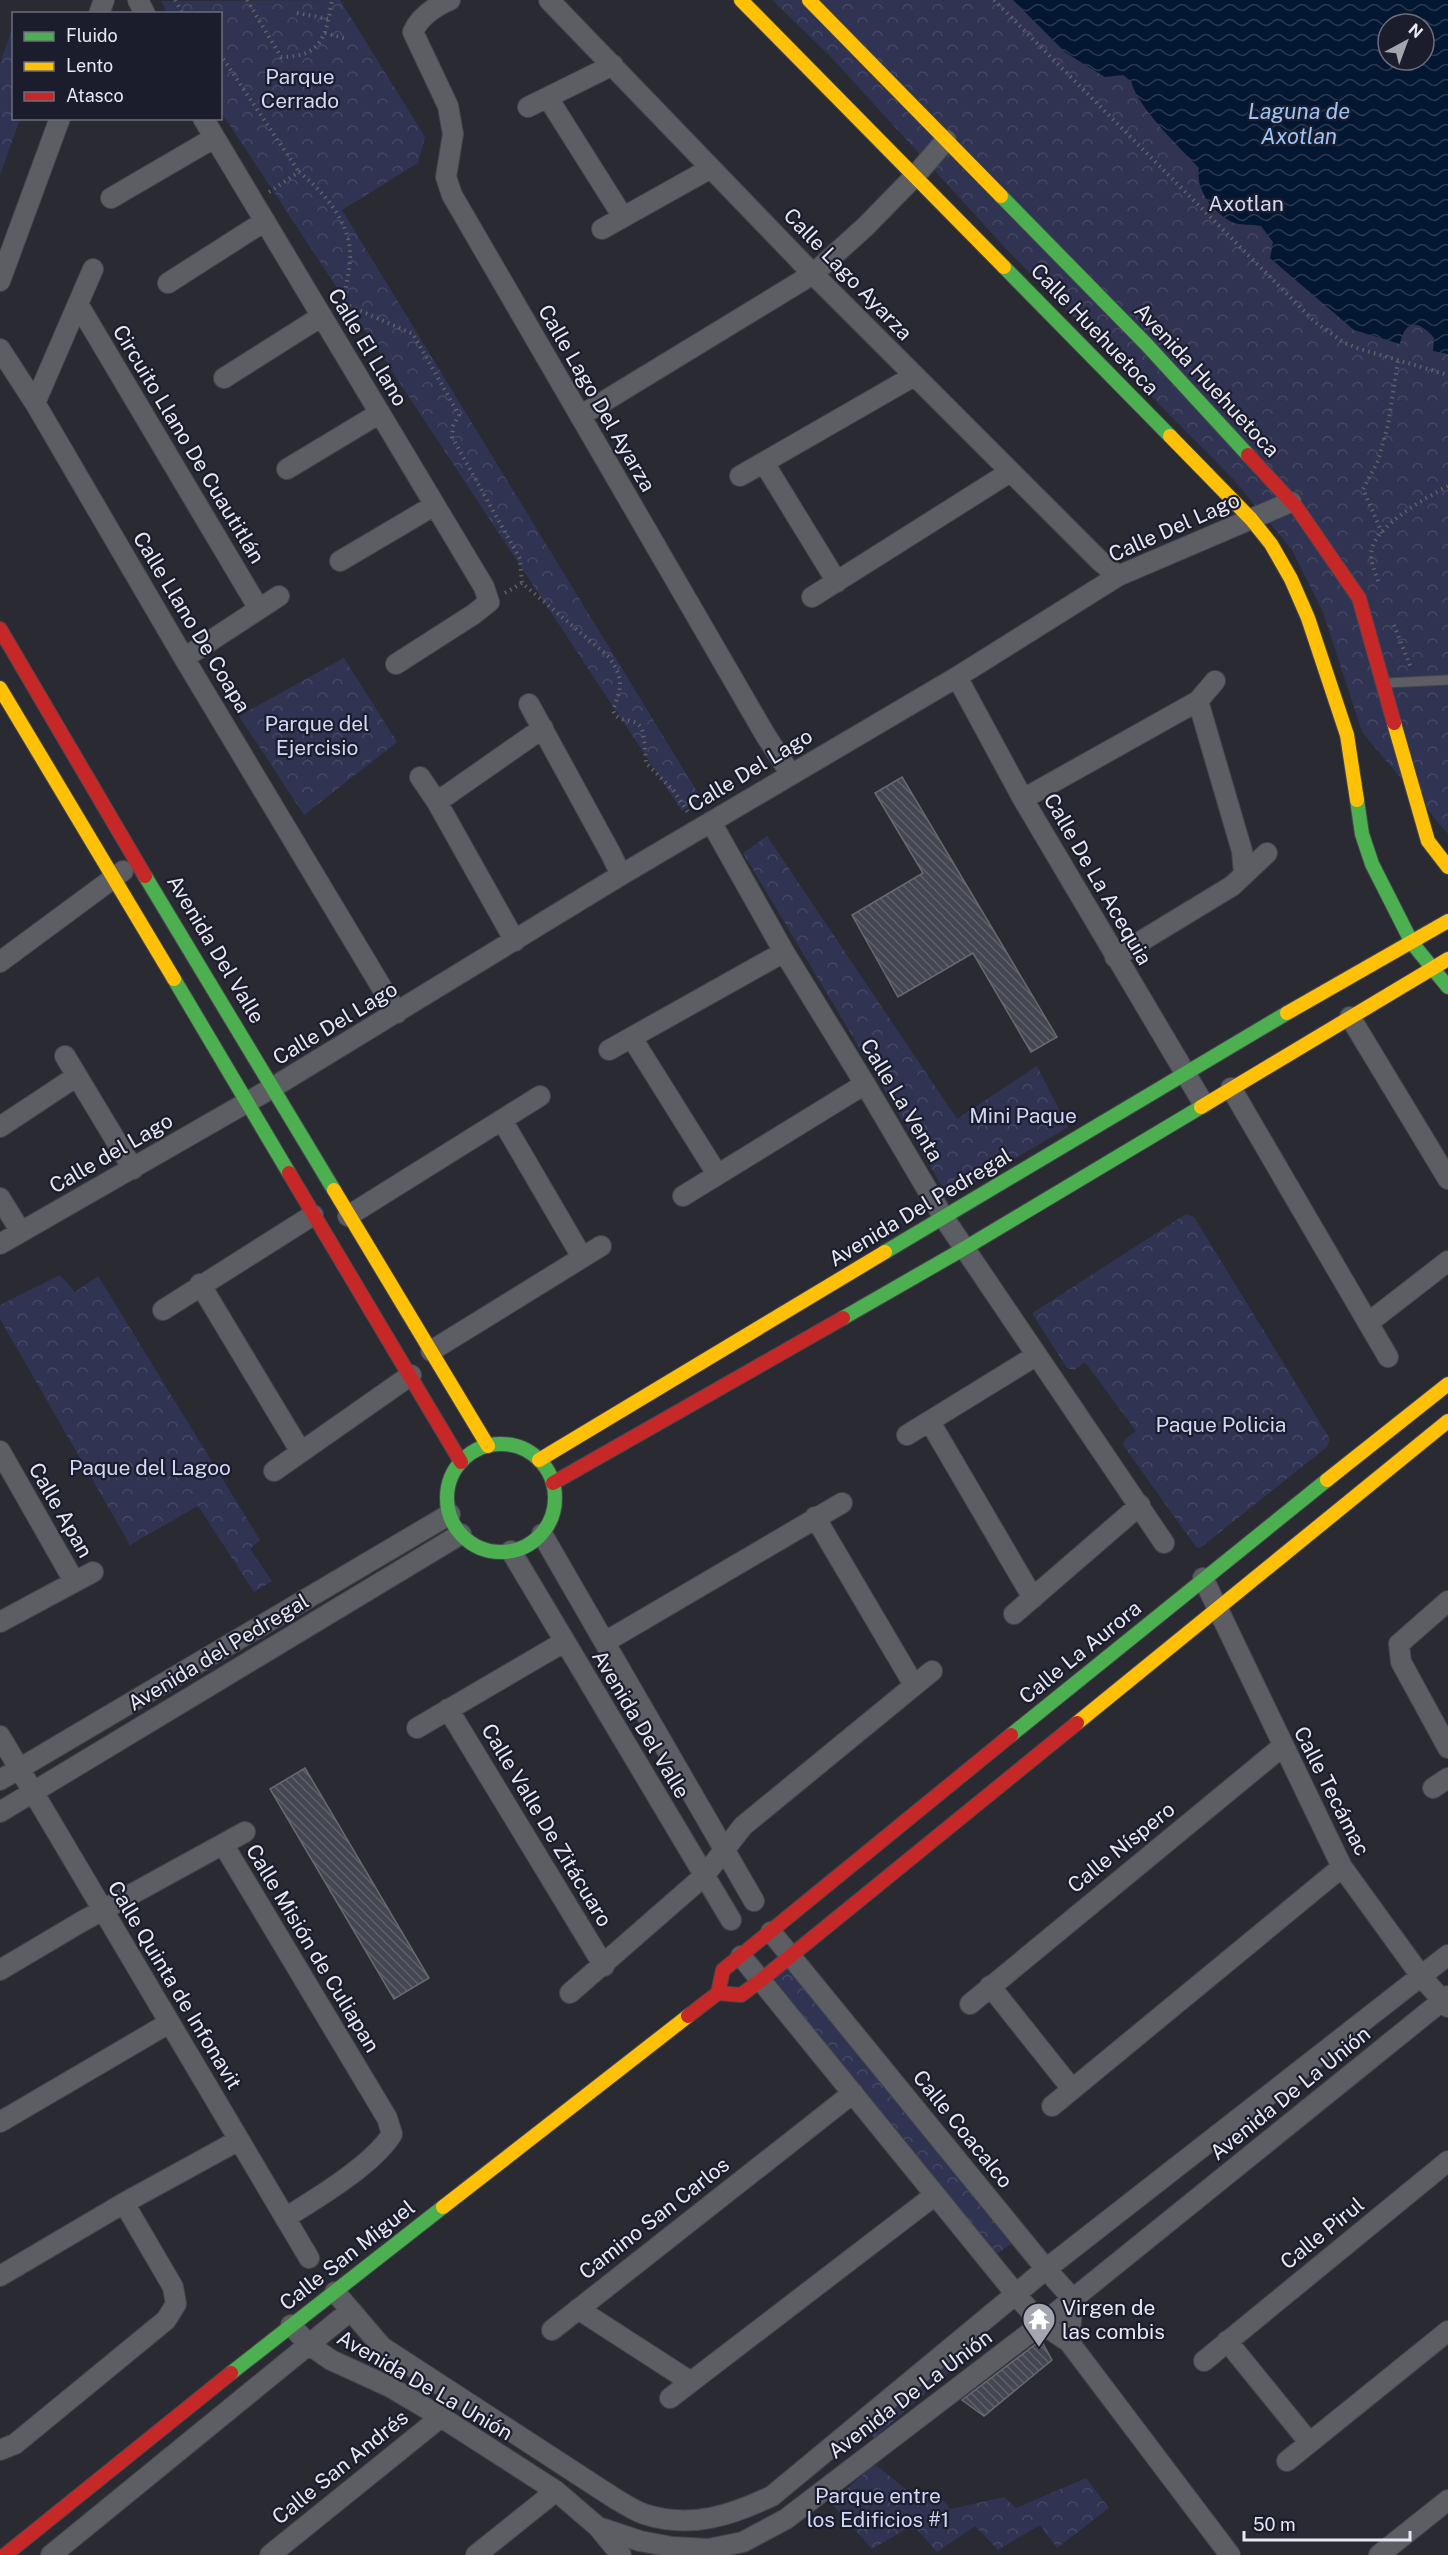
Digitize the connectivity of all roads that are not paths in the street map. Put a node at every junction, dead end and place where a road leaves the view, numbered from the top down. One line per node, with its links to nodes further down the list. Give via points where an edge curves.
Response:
1 (549, 0): 5 (street, Calle Lago Ayarza)
2 (741, 0): 13 (street, Calle Huehuetoca)
3 (809, 0): 11 (street, Avenida Huehuetoca)
4 (441, 2): 29 (street, Calle Lago Del Ayarza, via 418,21 413,32 448,106 453,134 446,177 452,195)
5 (613, 65): 6 (street); 12 (street, Calle Lago Ayarza)
6 (548, 98): 7 (street); 15 (street)
7 (528, 107)
8 (59, 120): 20 (street)
9 (204, 120): 10 (street, Calle El Llano)
10 (214, 138): 14 (street); 16 (street, Calle El Llano)
11 (946, 140): 13 (street); 34 (street, Avenida Huehuetoca, via 1147,345)
12 (711, 168): 15 (street); 19 (street, Calle Lago Ayarza)
13 (915, 176): 19 (street); 36 (street, Calle Huehuetoca)
14 (111, 198)
15 (623, 218): 17 (street)
16 (265, 221): 21 (street); 23 (street, Calle El Llano)
17 (602, 229)
18 (93, 270): 22 (street)
19 (813, 274): 25 (street, Calle Lago Ayarza); 29 (street)
20 (0, 281)
21 (168, 283)
22 (78, 303): 27 (street); 42 (street, Circuito Llano De Cuautitlán)
23 (322, 316): 26 (street); 28 (street, Calle El Llano)
24 (0, 349): 27 (street, Calle Llano De Coapa)
25 (914, 376): 30 (street); 32 (street, Calle Lago Ayarza)
26 (224, 378)
27 (35, 403): 44 (street, Calle Llano De Coapa)
28 (380, 413): 31 (street); 35 (street, Calle El Llano)
29 (580, 416): 54 (street, Calle Lago Del Ayarza)
30 (764, 463): 33 (street); 39 (street)
31 (287, 469)
32 (1010, 472): 38 (street, Calle Lago Ayarza); 39 (street)
33 (740, 476)
34 (1291, 502): 36 (street, Calle Del Lago); 49 (street, Avenida Huehuetoca, via 1359,598)
35 (435, 505): 37 (street); 45 (street, Calle El Llano, via 489,602)
36 (1251, 519): 38 (street, Calle Del Lago); 67 (street, Calle Huehuetoca, via 1271,544 1308,618 1347,735 1362,834 1372,864)
37 (339, 561)
38 (1118, 576): 46 (street, Calle Del Lago)
39 (837, 582): 41 (street)
40 (279, 596): 42 (street)
41 (812, 597)
42 (259, 609): 44 (street)
43 (0, 629): 60 (street, Avenida Del Valle)
44 (184, 658): 74 (street, Calle Llano De Coapa)
45 (396, 664)
46 (957, 676): 54 (street, Calle Del Lago); 56 (street, Calle De La Acequia)
47 (1447, 680): 49 (lane)
48 (1215, 681): 51 (street)
49 (1383, 683): 61 (street, Avenida Huehuetoca, via 1428,842)
50 (0, 688): 64 (street)
51 (1198, 701): 56 (street); 62 (street, via 1242,851)
52 (529, 704): 53 (street)
53 (543, 728): 57 (street); 63 (street)
54 (790, 773): 58 (street, Calle Del Lago)
55 (420, 777): 57 (street)
56 (1023, 799): 70 (street, Calle De La Acequia)
57 (437, 802): 66 (street)
58 (705, 826): 63 (street, Calle Del Lago); 68 (street, Calle La Venta)
59 (1267, 853): 62 (street)
60 (136, 861): 64 (street); 82 (street, Avenida Del Valle)
61 (1448, 867)
62 (1244, 873): 70 (street, via 1232,886)
63 (621, 875): 66 (street, Calle Del Lago)
64 (112, 879): 69 (street); 85 (street)
65 (1448, 921): 67 (street, Avenida Del Pedregal)
66 (515, 941): 74 (street, Calle Del Lago)
67 (1412, 943): 72 (street); 79 (street, Avenida Del Pedregal)
68 (784, 952): 76 (street); 81 (street, Calle La Venta)
69 (2, 955)
70 (1115, 957): 79 (street, Calle De La Acequia)
71 (1448, 959): 72 (street)
72 (1431, 969): 73 (street); 75 (street)
73 (1448, 987)
74 (397, 1013): 82 (street, Calle Del Lago)
75 (1350, 1017): 83 (street); 91 (street)
76 (632, 1038): 77 (street); 90 (street)
77 (609, 1050)
78 (65, 1056): 80 (street)
79 (1185, 1072): 86 (street, Calle De La Acequia); 96 (street, Avenida Del Pedregal)
80 (77, 1076): 88 (street); 89 (street)
81 (865, 1084): 90 (street); 96 (street, Calle La Venta)
82 (272, 1088): 85 (street, Calle Del Lago); 95 (street, Avenida Del Valle)
83 (1231, 1088): 86 (street); 105 (street)
84 (540, 1096): 87 (street)
85 (246, 1103): 89 (street, Calle del Lago); 94 (street)
86 (1203, 1103): 100 (street)
87 (502, 1120): 95 (street); 101 (street)
88 (0, 1128)
89 (133, 1169): 97 (street, Calle del Lago)
90 (717, 1174): 92 (street)
91 (1448, 1179)
92 (683, 1196)
93 (0, 1198): 97 (street)
94 (313, 1215): 103 (street); 109 (street)
95 (348, 1216): 106 (street, Avenida Del Valle)
96 (944, 1218): 100 (street, Calle La Venta); 117 (street, Avenida Del Pedregal)
97 (21, 1232): 98 (street, Calle del Lago)
98 (0, 1244)
99 (601, 1246): 101 (street)
100 (965, 1248): 107 (street, Calle La Venta); 120 (street)
101 (582, 1257): 106 (street)
102 (1448, 1261): 105 (street)
103 (200, 1284): 104 (street); 116 (street)
104 (163, 1310)
105 (1368, 1323): 108 (street)
106 (431, 1351): 114 (street, Avenida Del Valle)
107 (1037, 1355): 112 (street); 122 (street, Calle La Venta)
108 (1388, 1357)
109 (411, 1376): 116 (street); 118 (street)
110 (1448, 1384): 130 (street, Calle La Aurora)
111 (1448, 1421): 134 (street)
112 (930, 1422): 113 (street); 132 (street)
113 (907, 1435)
114 (488, 1446): 117 (street, via 515,1446); 118 (street)
115 (0, 1451): 131 (street, Calle Apan)
116 (301, 1452): 119 (street)
117 (539, 1460): 120 (street)
118 (461, 1462): 123 (street, via 449,1484)
119 (274, 1471)
120 (553, 1483): 126 (street, via 555,1501)
121 (842, 1503): 124 (street)
122 (1140, 1505): 127 (street, Calle La Venta); 132 (street)
123 (450, 1514): 125 (street); 146 (street, Avenida del Pedregal)
124 (815, 1517): 138 (street); 140 (street)
125 (461, 1534): 128 (street, via 484,1549); 148 (street, Avenida del Pedregal)
126 (542, 1534): 128 (street); 138 (street, Avenida Del Valle)
127 (1164, 1543)
128 (512, 1551): 137 (street, Avenida Del Valle)
129 (93, 1572): 131 (street)
130 (1203, 1578): 134 (street, Calle Tecámac); 158 (street, Calle La Aurora)
131 (74, 1581): 136 (street, Calle Apan)
132 (1033, 1598): 135 (street)
133 (1448, 1601): 145 (street, via 1399,1644 1401,1662)
134 (1217, 1608): 144 (street, Calle Tecámac); 159 (street)
135 (1014, 1614)
136 (0, 1622)
137 (564, 1642): 141 (street); 154 (street, Avenida Del Valle)
138 (605, 1642): 152 (street, Avenida Del Valle)
139 (932, 1671): 140 (street, Calle Valle De Zitácuaro)
140 (914, 1685): 152 (street, Calle Valle De Zitácuaro, via 743,1826)
141 (448, 1709): 142 (street); 162 (street, Calle Valle De Zitácuaro)
142 (417, 1728)
143 (0, 1736): 146 (street, Calle Quinta de Infonavit)
144 (1283, 1746): 153 (street, Calle Tecámac); 166 (street, Calle Níspero)
145 (1448, 1748)
146 (19, 1768): 147 (street, Avenida del Pedregal); 148 (street, Calle Quinta de Infonavit)
147 (0, 1780)
148 (32, 1792): 149 (street, Avenida del Pedregal); 156 (street, Calle Quinta de Infonavit)
149 (0, 1812)
150 (245, 1832): 151 (street)
151 (223, 1844): 156 (street, Calle Misión de Culiapan); 180 (street, Calle Misión de Culiapan, via 387,2118 392,2134 384,2148)
152 (723, 1850): 154 (street, Calle Valle De Zitácuaro); 155 (street, Avenida Del Valle)
153 (1341, 1867): 164 (street, Calle Tecámac); 172 (street)
154 (704, 1876): 157 (street, Avenida Del Valle); 162 (street, Calle Valle De Zitácuaro)
155 (754, 1901)
156 (103, 1911): 163 (street, Calle Misión de Culiapan); 171 (street, Calle Quinta de Infonavit)
157 (731, 1920)
158 (771, 1932): 159 (street, Calle Coacalco); 161 (street, Calle La Aurora)
159 (790, 1955): 165 (street); 182 (street, Calle Coacalco)
160 (1448, 1955): 164 (street, Avenida De La Unión)
161 (741, 1956): 165 (street); 168 (street, via 723,1970)
162 (604, 1966): 167 (street, Calle Valle De Zitácuaro)
163 (0, 1970)
164 (1421, 1976): 169 (street, Calle Tecámac); 182 (street, Avenida De La Unión)
165 (761, 1980): 168 (street, via 741,1995); 173 (street)
166 (990, 1986): 170 (street, Calle Níspero); 172 (street)
167 (570, 1993)
168 (718, 1993): 184 (street, Calle San Miguel)
169 (1446, 2001): 186 (street, Avenida De La Unión)
170 (970, 2004)
171 (170, 2023): 175 (street); 176 (street, Calle Quinta de Infonavit)
172 (1072, 2090): 174 (street)
173 (853, 2093): 178 (street); 187 (street, Camino San Carlos)
174 (1052, 2106)
175 (0, 2121)
176 (239, 2140): 179 (street); 180 (street, Calle Quinta de Infonavit)
177 (1448, 2162): 193 (street, Calle Pirul)
178 (935, 2195): 185 (street); 197 (street)
179 (124, 2204): 183 (street); 201 (street, via 173,2287 176,2304 166,2320 15,2444)
180 (285, 2218): 181 (street, Calle Quinta de Infonavit)
181 (309, 2258)
182 (1046, 2269): 185 (street, Avenida De La Unión); 186 (street, Calle Coacalco)
183 (0, 2276)
184 (335, 2292): 188 (street, Avenida De La Unión); 190 (street, Calle San Miguel)
185 (1017, 2294): 188 (street, Avenida De La Unión, via 772,2496 738,2512 676,2522 642,2514 611,2496 382,2347); 189 (street)
186 (1073, 2299): 189 (street, Avenida De La Unión); 194 (street)
187 (578, 2309): 191 (street); 197 (street, Camino San Carlos)
188 (350, 2311): 195 (street)
189 (1042, 2324): 194 (street); 206 (street, Avenida De La Unión, via 786,2519)
190 (291, 2325): 195 (street, Avenida De La Unión); 208 (street, Calle San Miguel)
191 (552, 2330)
192 (1448, 2331): 200 (street)
193 (1227, 2341): 196 (street, Calle Pirul); 200 (street)
194 (1069, 2342): 213 (street)
195 (308, 2344): 199 (street, Avenida De La Unión); 209 (street)
196 (1204, 2361)
197 (691, 2382): 198 (street)
198 (670, 2398)
199 (441, 2417): 203 (street, Avenida De La Unión); 210 (street, Calle San Andrés)
200 (1309, 2442): 202 (street)
201 (0, 2450)
202 (1287, 2461)
203 (556, 2491): 205 (street, Avenida De La Unión); 211 (street)
204 (1448, 2500): 207 (street)
205 (598, 2527): 206 (street, Avenida De La Unión, via 672,2547); 212 (street)
206 (736, 2549)
207 (1388, 2552)
208 (5, 2555)
209 (51, 2555)
210 (270, 2555)
211 (476, 2555)
212 (621, 2555)
213 (1230, 2555)

